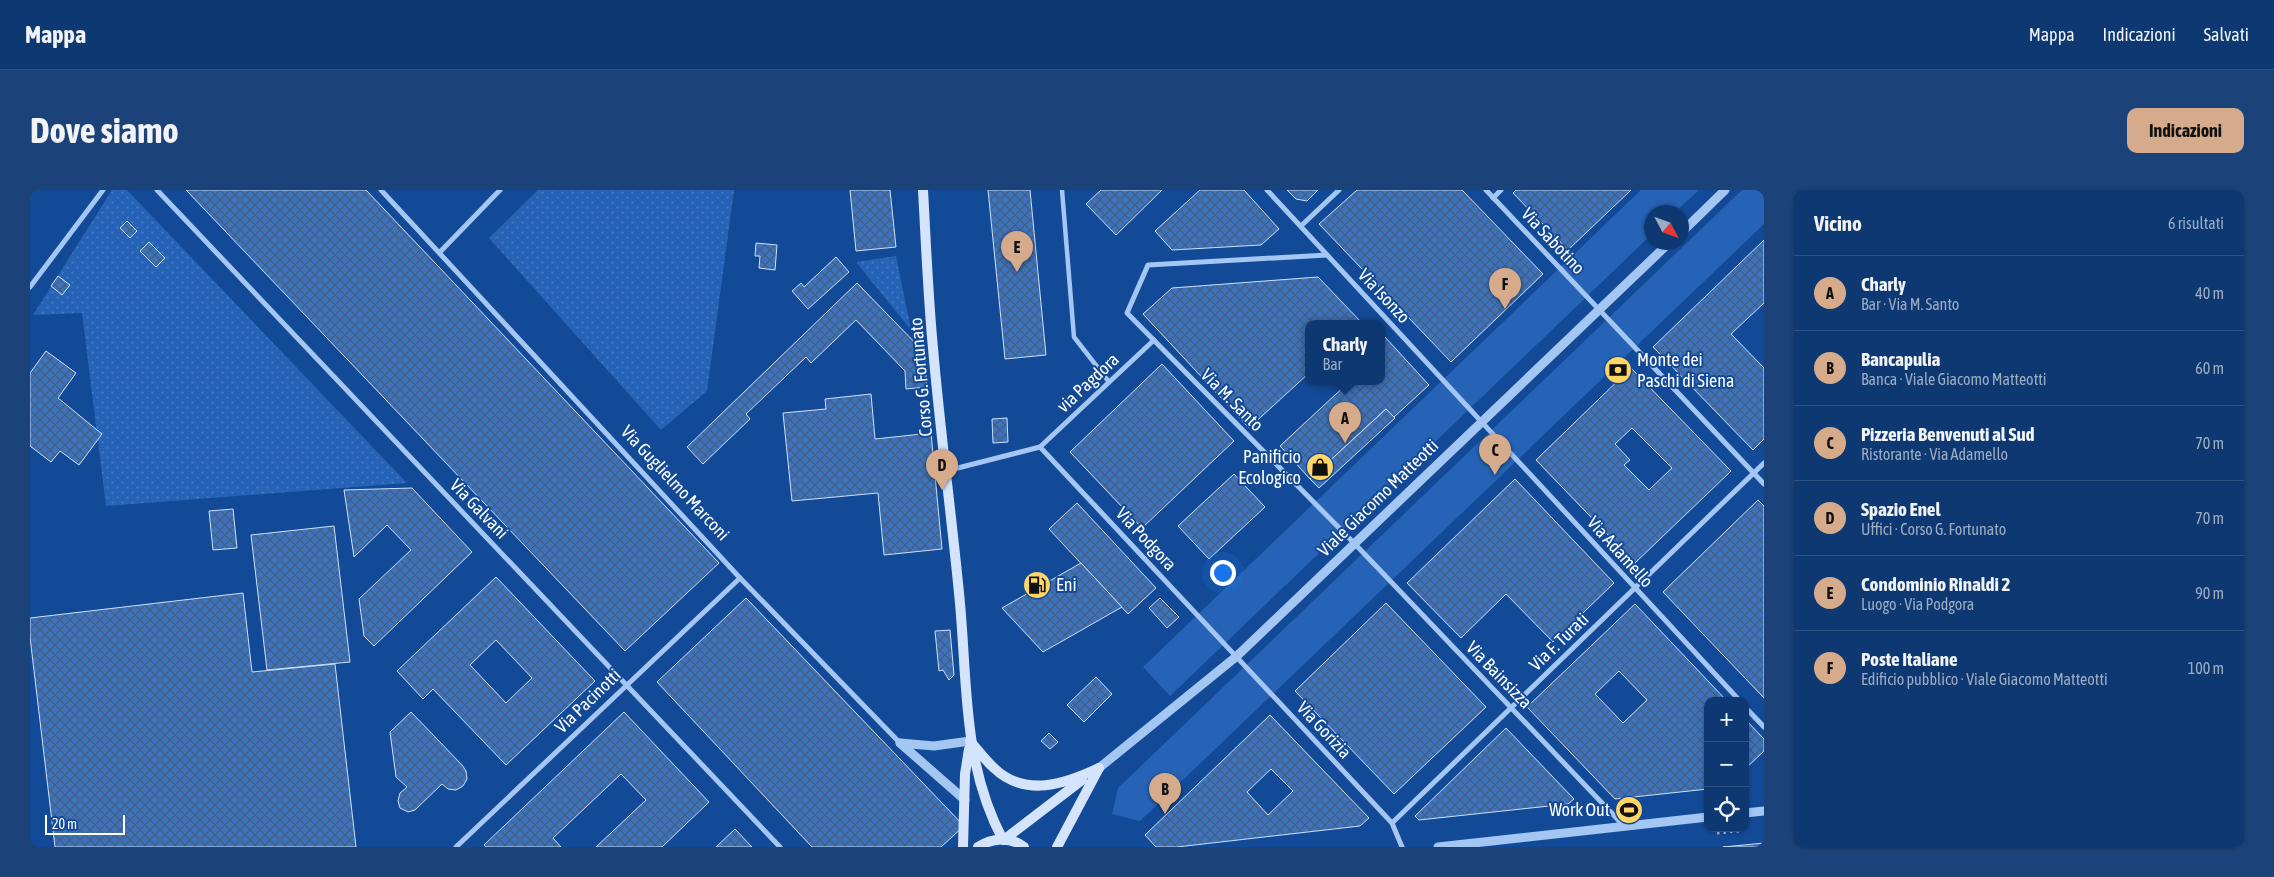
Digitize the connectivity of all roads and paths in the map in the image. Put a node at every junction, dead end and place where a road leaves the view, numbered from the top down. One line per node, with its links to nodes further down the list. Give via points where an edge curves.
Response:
1 (103, 190): 18 (street)
2 (157, 190): 32 (street, Via Galvani)
3 (381, 190): 16 (street, Via Guglielmo Marconi)
4 (500, 190): 16 (street)
5 (923, 190): 25 (main road, Corso G. Fortunato, via 933,349)
6 (1062, 190): 21 (street, via 1074,337)
7 (1267, 190): 14 (street, Via Isonzo)
8 (1340, 190): 14 (street)
9 (1486, 190): 12 (street, Via Sabotino)
10 (1501, 190): 12 (street)
11 (1725, 190): 13 (street)
12 (1493, 198): 19 (street, Via Sabotino)
13 (1689, 225)
14 (1302, 226): 17 (street, Via Isonzo)
15 (1662, 250): 19 (street, Viale Giacomo Matteotti)
16 (440, 252): 29 (street, Via Guglielmo Marconi)
17 (1327, 255): 20 (street, Via M. Santo, via 1148,265 1128,313); 22 (street, Via Isonzo)
18 (30, 286)
19 (1599, 310): 22 (street, Viale Giacomo Matteotti); 26 (street, Via Sabotino)
20 (1154, 340): 21 (street, via Pagdora); 28 (street, Via M. Santo)
21 (1109, 382): 23 (street, via Pagdora)
22 (1482, 421): 28 (street, Viale Giacomo Matteotti); 30 (street, Via Adamello)
23 (1040, 447): 25 (street); 31 (street, Via Podgora)
24 (1764, 463): 26 (street, Via F. Turati)
25 (946, 471): 37 (main road, Corso G. Fortunato)
26 (1753, 473): 27 (street, Via Sabotino); 30 (street, Via F. Turati)
27 (1764, 484)
28 (1354, 544): 31 (street, Viale Giacomo Matteotti); 34 (street, Via Bainsizza)
29 (740, 578): 32 (street, Via Pacinotti); 38 (street, Via Guglielmo Marconi)
30 (1634, 588): 33 (street, Via Adamello); 34 (street, Via F. Turati)
31 (1237, 656): 39 (street, Viale Giacomo Matteotti); 44 (street, Via Gorizia)
32 (626, 684): 47 (street, Via Pacinotti); 48 (street, Via Galvani)
33 (1736, 697)
34 (1511, 708): 44 (street, Via F. Turati); 45 (street, Via Bainsizza)
35 (1749, 711): 36 (street)
36 (1764, 727)
37 (970, 740): 38 (street, via 934,746); 39 (main road, via 994,769 1018,784 1048,786 1074,780); 40 (main road); 46 (main road, via 989,813)
38 (900, 743): 40 (street)
39 (1099, 768): 46 (main road); 52 (main road)
40 (965, 800): 49 (main road)
41 (1764, 811): 42 (street)
42 (1749, 813)
43 (1704, 818): 45 (street)
44 (1392, 823): 53 (street)
45 (1624, 827): 54 (street)
46 (1004, 839): 50 (main road, via 992,840); 51 (main road)
47 (459, 846)
48 (780, 847)
49 (963, 847)
50 (978, 847)
51 (1024, 847)
52 (1057, 847)
53 (1402, 847)
54 (1438, 847)

